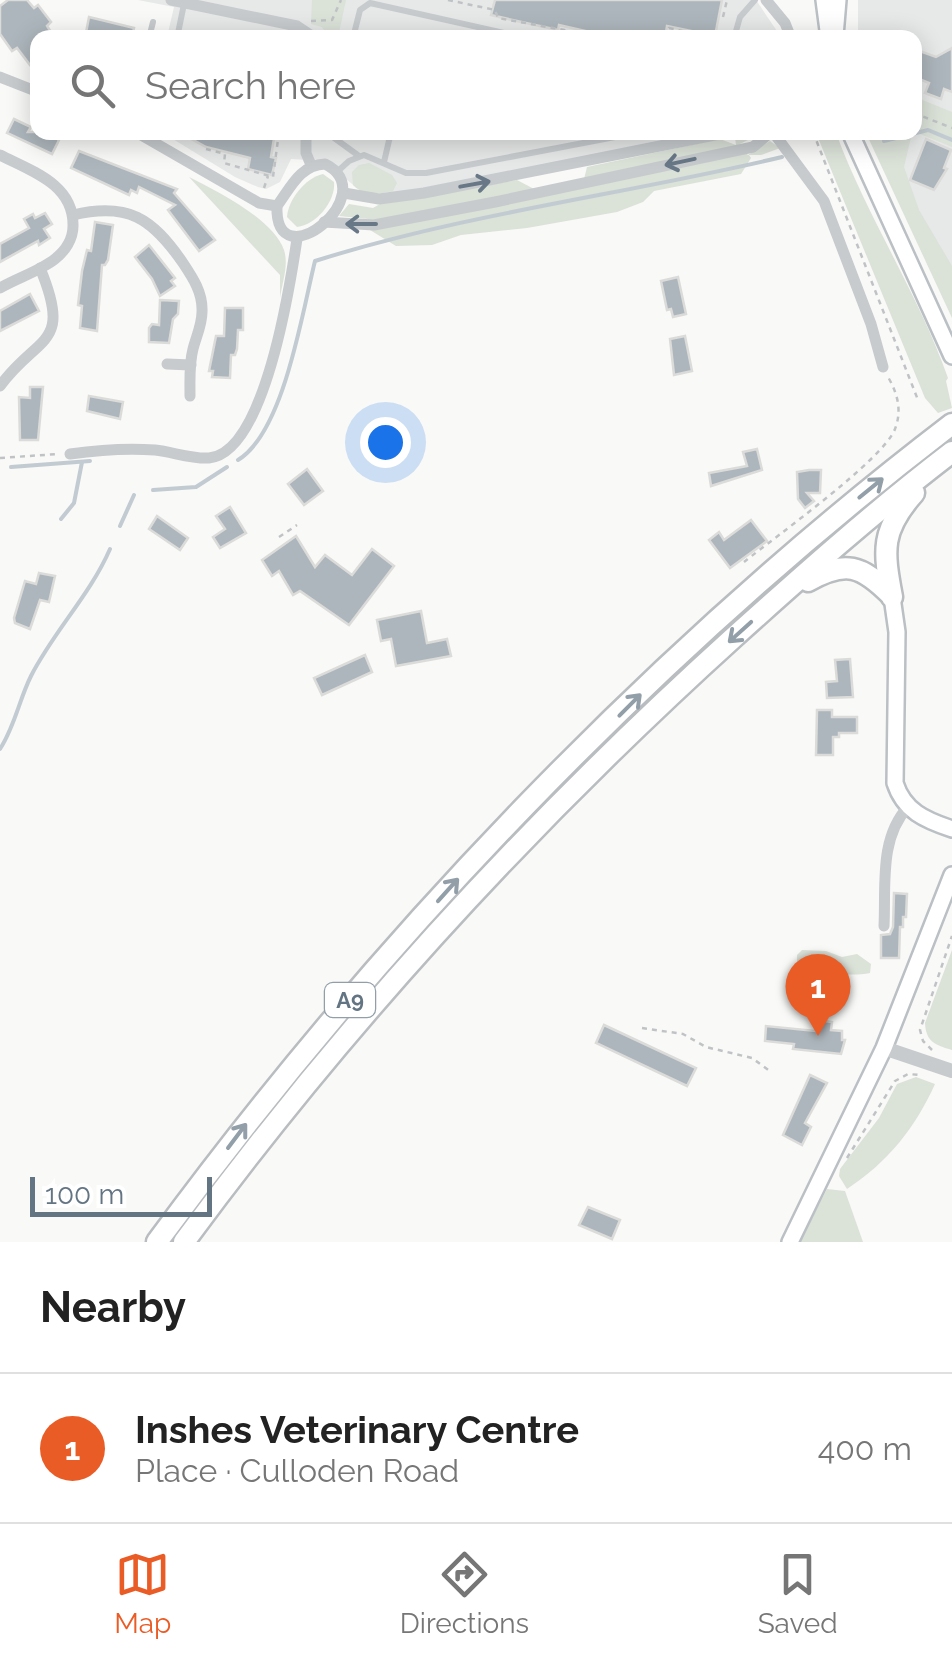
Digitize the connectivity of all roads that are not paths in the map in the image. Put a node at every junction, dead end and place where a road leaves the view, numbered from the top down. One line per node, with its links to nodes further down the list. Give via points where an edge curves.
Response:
1 (755, 0): 12 (lane)
2 (766, 0): 13 (street)
3 (824, 0): 14 (main road)
4 (838, 0): 15 (main road)
5 (177, 1): 8 (lane); 9 (street)
6 (153, 22): 7 (lane)
7 (151, 30)
8 (177, 30)
9 (303, 30)
10 (355, 30): 11 (lane, via 360,10 370,3)
11 (491, 30)
12 (736, 30)
13 (788, 30)
14 (830, 30)
15 (833, 30)
16 (0, 77): 17 (street)
17 (30, 89)
18 (152, 140): 35 (street, via 259,203)
19 (306, 140): 32 (street)
20 (337, 140): 30 (lane)
21 (388, 140): 31 (lane)
22 (599, 140): 31 (lane, via 426,173)
23 (691, 140): 34 (street, one-way to 23, via 379,199 424,193)
24 (726, 140): 28 (lane)
25 (762, 140): 28 (street)
26 (778, 140): 44 (street, via 824,201)
27 (854, 140): 41 (main road)
28 (725, 152): 37 (street, one-way to 37, via 374,225)
29 (0, 156): 36 (street, via 58,186)
30 (359, 156): 31 (lane); 33 (lane)
31 (384, 162)
32 (311, 164): 33 (street); 35 (street)
33 (338, 171): 34 (street)
34 (344, 192): 37 (street)
35 (277, 206): 38 (street, via 280,228)
36 (73, 215): 39 (street, via 65,250); 43 (street, via 122,212 166,239 194,279 203,309)
37 (324, 222): 38 (street)
38 (297, 238): 48 (street, via 259,403 239,441 211,458 156,450)
39 (40, 268): 40 (street); 45 (street, via 54,306 48,336)
40 (0, 288)
41 (952, 356)
42 (167, 364): 43 (street)
43 (191, 365): 46 (street)
44 (882, 367)
45 (0, 386)
46 (190, 396)
47 (952, 424): 58 (highway, A9, one-way to 47, via 269,1094 487,848 664,671 846,508)
48 (70, 454)
49 (950, 454): 50 (highway, A9, via 894,518 884,552); 51 (highway, A9)
50 (892, 596): 51 (highway, A9, via 868,574 847,567); 52 (main road, via 894,769)
51 (778, 598): 59 (highway, A9, one-way to 59, via 575,786 416,956)
52 (908, 807): 53 (main road); 55 (street, via 888,838)
53 (952, 829)
54 (952, 876): 56 (main road)
55 (884, 926)
56 (884, 1048): 57 (street); 60 (main road)
57 (952, 1071)
58 (157, 1242)
59 (184, 1242)
60 (790, 1242)

